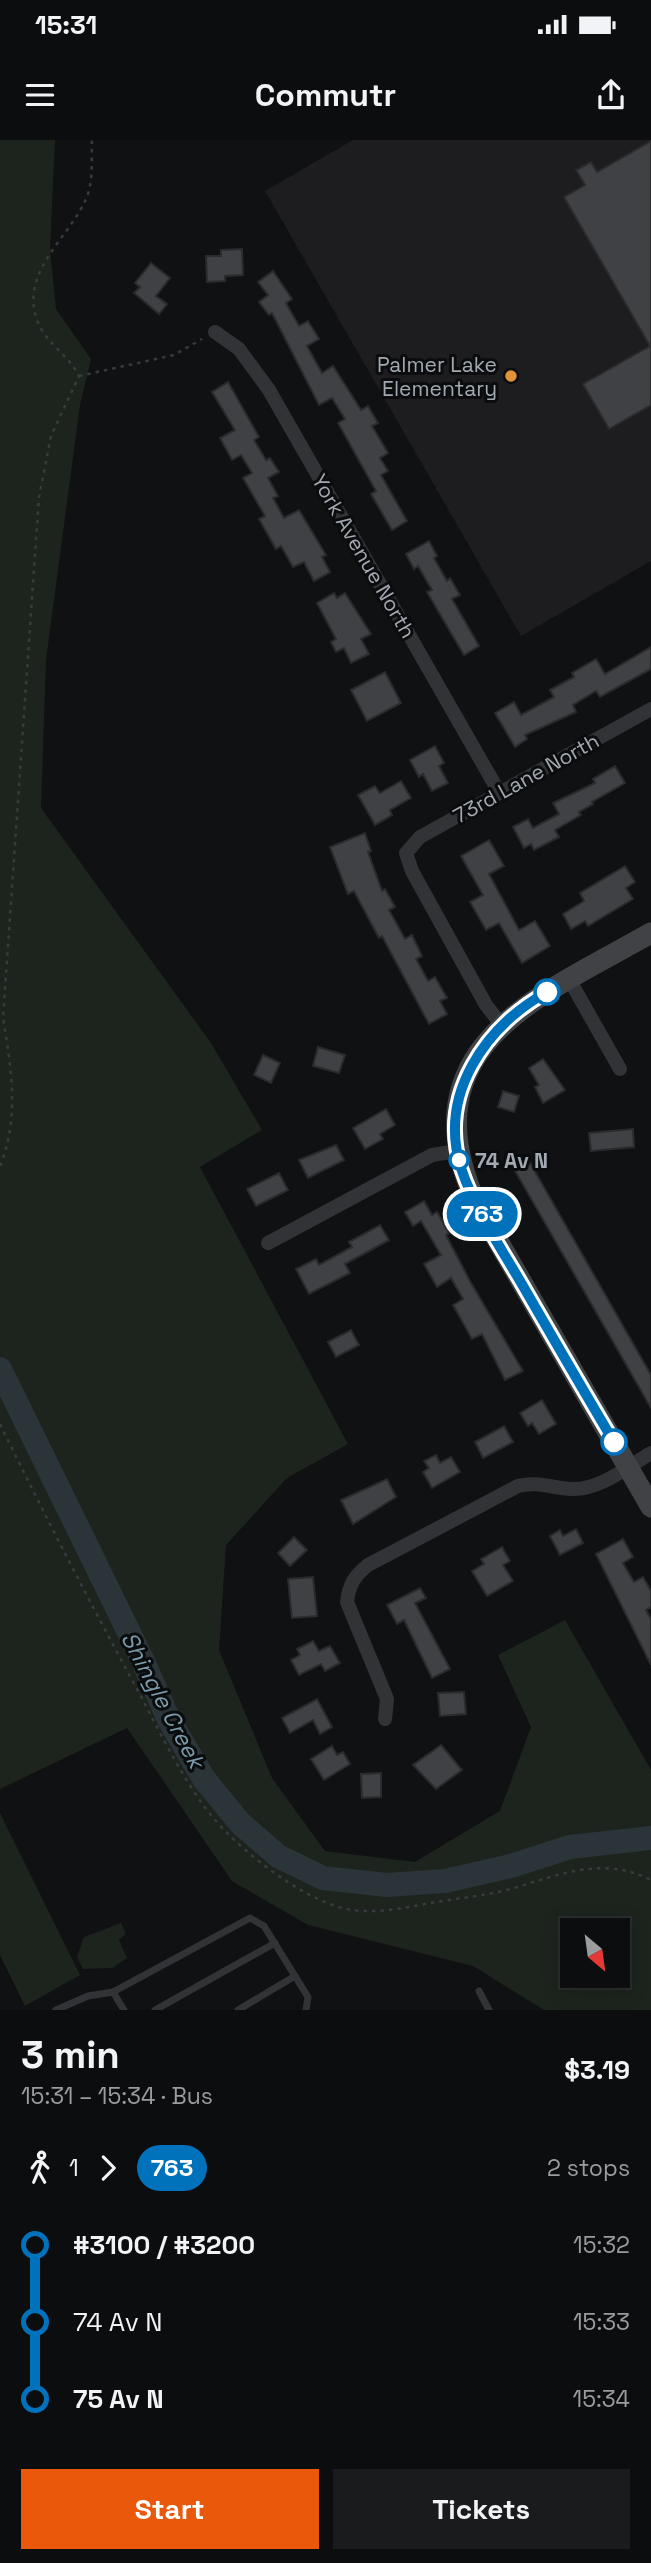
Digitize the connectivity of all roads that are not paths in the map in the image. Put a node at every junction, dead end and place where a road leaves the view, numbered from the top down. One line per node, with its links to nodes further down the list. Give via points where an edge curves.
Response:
1 (215, 332): 3 (street, York Avenue North, via 239,349 269,390)
2 (651, 709): 3 (street, 73rd Lane North)
3 (499, 792): 6 (street, 73rd Lane North, via 420,837 406,853 486,1005)
4 (651, 933): 5 (street)
5 (569, 979): 6 (street); 7 (street)
6 (501, 1024): 8 (street, via 481,1048 466,1078 457,1118)
7 (620, 1069)
8 (457, 1151): 9 (street, via 432,1155); 11 (street, via 479,1209)
9 (268, 1242)
10 (651, 1454): 11 (street)
11 (628, 1467): 12 (street); 13 (street, via 588,1487 518,1486 356,1575 348,1587 347,1602 387,1699)
12 (651, 1507)
13 (385, 1720)
14 (275, 1943): 15 (lane); 17 (lane, via 264,1926 250,1918); 20 (lane)
15 (295, 1976): 21 (lane); 22 (lane, via 307,1997)
16 (479, 1991): 23 (lane)
17 (113, 1992): 18 (lane); 19 (lane)
18 (56, 2010)
19 (124, 2010)
20 (155, 2010)
21 (238, 2010)
22 (306, 2010)
23 (489, 2010)

